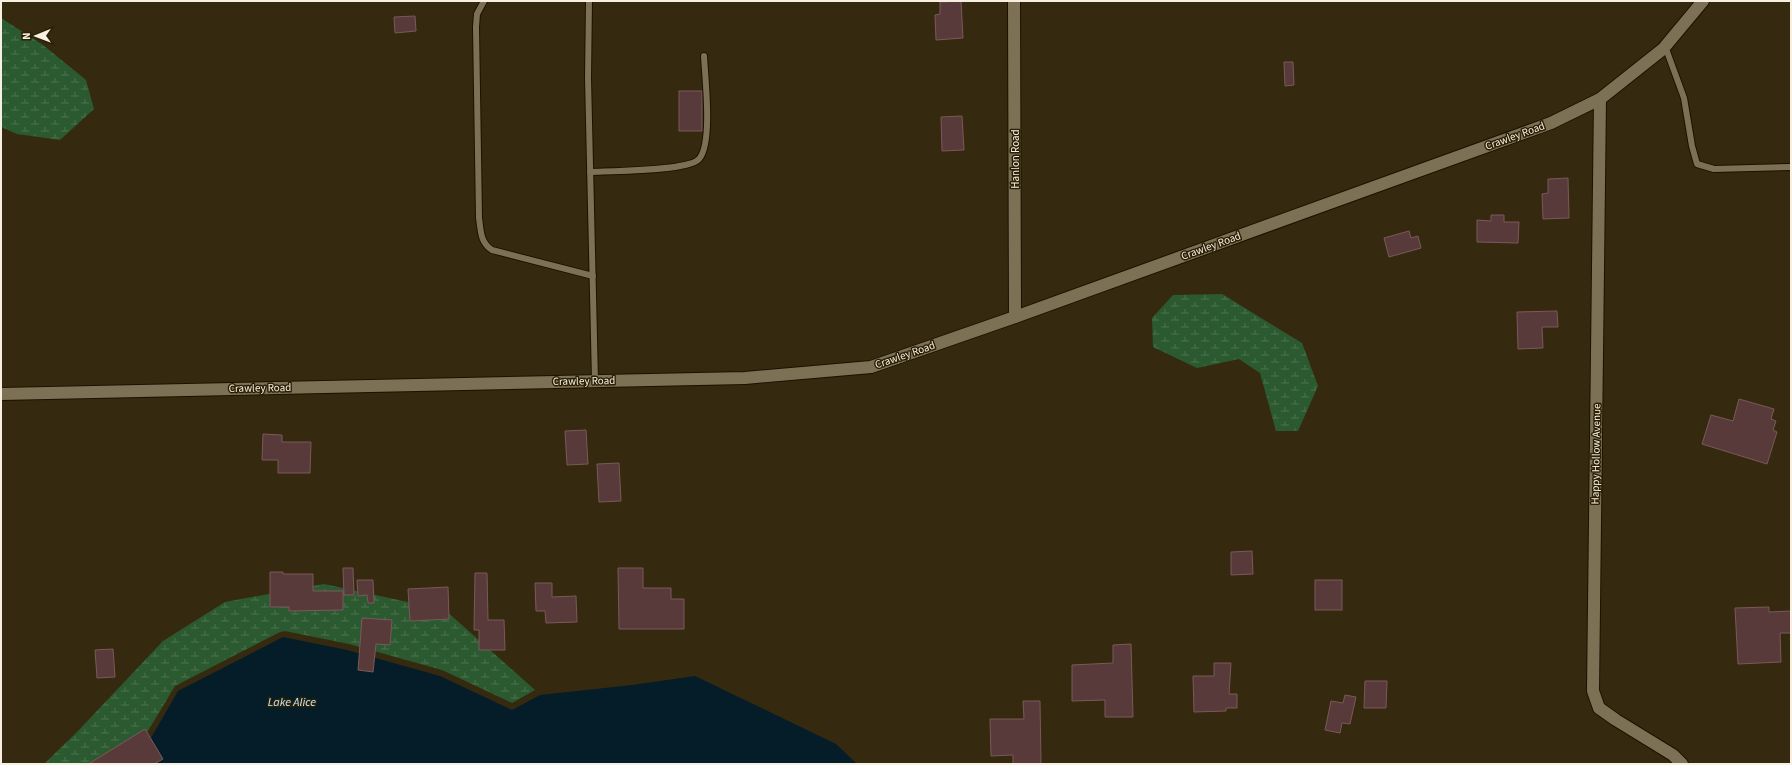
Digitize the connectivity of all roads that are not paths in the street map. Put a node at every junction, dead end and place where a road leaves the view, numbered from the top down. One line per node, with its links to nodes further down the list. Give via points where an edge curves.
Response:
1 (484, 1): 10 (lane, via 477,14 476,27 479,218 485,246)
2 (589, 1): 9 (lane)
3 (1014, 1): 11 (street, Hanlon Road)
4 (1703, 1): 5 (street, Crawley Road)
5 (1665, 46): 7 (street, Crawley Road); 8 (lane, via 1684,98 1697,164 1714,169)
6 (704, 56): 9 (lane, via 706,135 704,151 699,160 674,168)
7 (1600, 98): 11 (street, Crawley Road, via 1551,123); 14 (street, Happy Hollow Avenue, via 1593,691 1599,708 1673,755)
8 (1791, 167)
9 (590, 172): 10 (lane)
10 (593, 276): 12 (lane)
11 (1015, 317): 12 (street, Crawley Road, via 871,367 745,378)
12 (595, 381): 13 (street, Crawley Road)
13 (1, 394)
14 (1682, 764)

